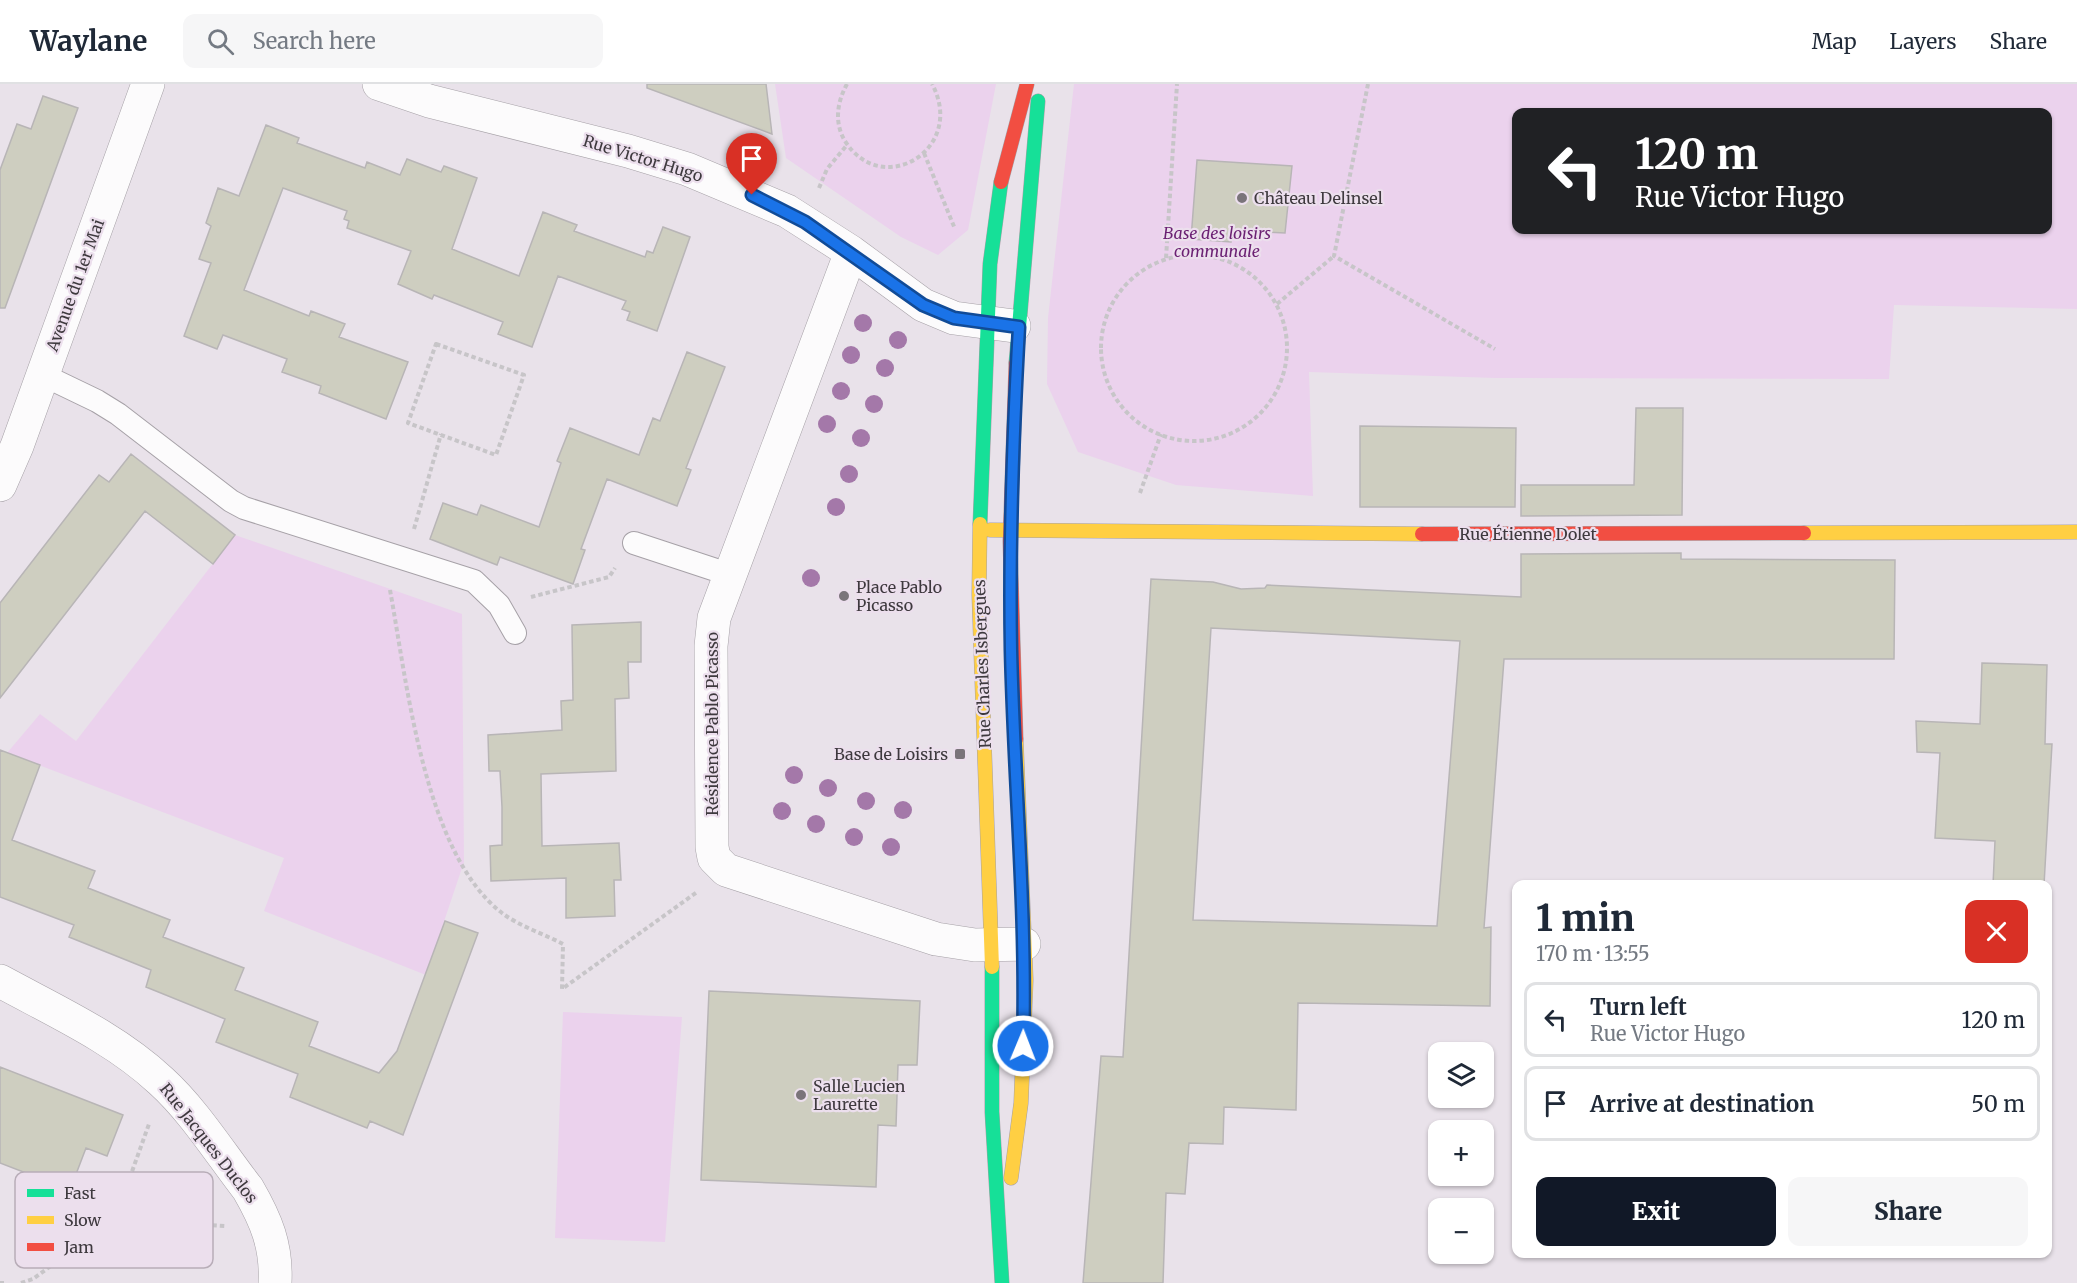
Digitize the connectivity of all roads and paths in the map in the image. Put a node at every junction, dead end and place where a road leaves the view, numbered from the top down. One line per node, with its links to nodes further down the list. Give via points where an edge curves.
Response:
1 (148, 84): 20 (street, Avenue du 1er Mai)
2 (379, 84): 11 (street, Rue Victor Hugo, via 687,170 752,195)
3 (847, 84): 9 (path, via 837,114)
4 (932, 84): 10 (path, via 940,104 940,126)
5 (1027, 84): 17 (main road, Rue Charles Isbergues, via 1001,183)
6 (1040, 84): 18 (main road, Rue Charles Isbergues)
7 (1177, 84): 15 (path)
8 (1368, 84): 14 (path)
9 (847, 145): 10 (path, via 863,159 884,166 906,164); 11 (path, via 827,169)
10 (924, 153): 12 (path)
11 (805, 222): 13 (street, Rue Victor Hugo)
12 (958, 237)
13 (851, 252): 17 (street, Rue Victor Hugo, via 923,305 954,318); 31 (street, Résidence Pablo Picasso)
14 (1334, 256): 16 (path); 19 (path)
15 (1166, 258): 16 (path, via 1198,254 1230,261 1257,278); 22 (path, via 1136,274 1122,287 1106,316 1102,364 1113,394 1145,428)
16 (1277, 304): 22 (path, via 1287,335 1286,367 1274,397 1241,429 1210,441 1175,440)
17 (986, 324): 18 (street, Rue Victor Hugo); 24 (main road, Rue Charles Isbergues)
18 (1019, 327): 25 (main road, Rue Charles Isbergues)
19 (1495, 349)
20 (43, 375): 23 (street, Avenue du 1er Mai); 29 (lane, via 97,400 244,508)
21 (441, 434): 21 (path, via 408,423 436,344 524,375 496,454); 30 (path)
22 (1161, 434): 27 (path)
23 (0, 485)
24 (979, 530): 25 (main road, Rue Étienne Dolet); 35 (main road, Rue Charles Isbergues, via 980,652)
25 (1011, 531): 27 (main road, Rue Étienne Dolet); 35 (main road, Rue Charles Isbergues)
26 (2077, 532): 27 (main road, Rue Étienne Dolet)
27 (1127, 533)
28 (634, 543): 31 (lane); 32 (path, via 609,577)
29 (382, 551): 30 (lane); 34 (path, via 424,769 447,839 477,887 502,913 563,944 562,989)
30 (405, 558): 32 (lane, via 474,580)
31 (731, 575): 34 (street, Résidence Pablo Picasso, via 714,618 711,646 712,847 714,858)
32 (499, 605): 33 (lane)
33 (515, 633)
34 (726, 870): 35 (street, via 936,939 956,944)
35 (1008, 945): 41 (main road, Rue Charles Isbergues, via 992,1112); 41 (main road, Rue Charles Isbergues, via 1021,1104)
36 (0, 981): 37 (street, Rue Jacques Duclos, via 126,1052)
37 (163, 1083): 38 (path); 40 (street, Rue Jacques Duclos, via 248,1189)
38 (132, 1172)
39 (213, 1225): 40 (path)
40 (269, 1228): 44 (street, Rue Jacques Duclos)
41 (1001, 1248): 45 (main road, Rue Charles Isbergues)
42 (48, 1268): 43 (path)
43 (21, 1283)
44 (275, 1283)
45 (1002, 1283)

